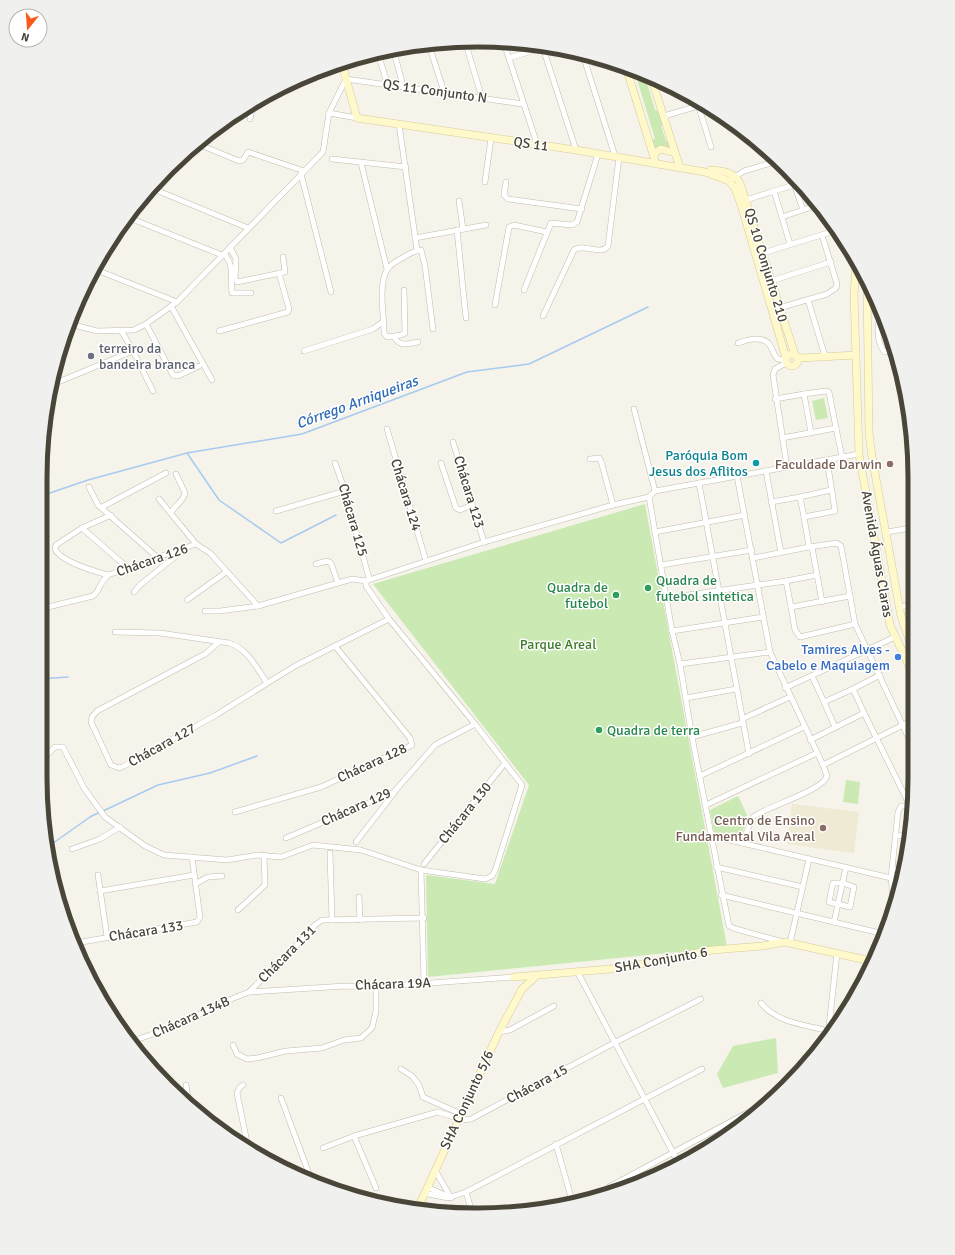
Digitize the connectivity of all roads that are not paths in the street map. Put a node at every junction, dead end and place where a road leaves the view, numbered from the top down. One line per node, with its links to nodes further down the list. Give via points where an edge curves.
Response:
1 (467, 47): 17 (street)
2 (506, 48): 7 (street)
3 (431, 50): 16 (street)
4 (532, 51): 7 (street)
5 (547, 53): 31 (street)
6 (394, 55): 15 (street)
7 (509, 58): 18 (street)
8 (380, 59): 13 (street)
9 (585, 61): 34 (street)
10 (343, 69): 12 (street)
11 (628, 75): 36 (street)
12 (346, 78): 13 (street, QS 11 Conjunto N); 22 (street); 24 (street)
13 (387, 83): 15 (street, QS 11 Conjunto N)
14 (654, 85): 23 (street)
15 (403, 86): 16 (street, QS 11 Conjunto N)
16 (444, 92): 17 (street, QS 11 Conjunto N)
17 (482, 98): 18 (street, QS 11 Conjunto N)
18 (523, 104): 28 (street)
19 (693, 105): 23 (street)
20 (699, 109): 30 (street)
21 (251, 112): 25 (street)
22 (329, 113): 24 (street); 42 (street, via 324,150)
23 (664, 116): 32 (street)
24 (358, 118): 26 (street, QS 11)
25 (250, 119)
26 (399, 124): 27 (street, QS 11); 39 (street)
27 (491, 138): 28 (street, QS 11); 45 (street)
28 (537, 144): 31 (street, QS 11)
29 (203, 146): 42 (street, via 239,161 243,160 248,152)
30 (711, 147)
31 (576, 150): 33 (street, QS 11)
32 (675, 153): 36 (street, via 661,149 656,152); 40 (street)
33 (598, 154): 34 (street, QS 11); 54 (street)
34 (617, 157): 36 (street, QS 11); 88 (street, via 608,246 604,250 574,250)
35 (332, 159): 37 (street)
36 (655, 160): 40 (street, QS 11)
37 (361, 163): 39 (street); 73 (street)
38 (771, 163): 43 (street)
39 (406, 167): 65 (street)
40 (680, 168): 41 (street, QS 11)
41 (705, 172): 43 (street, QS 11, via 720,171); 44 (street, QS 11)
42 (303, 173): 59 (street); 80 (street)
43 (736, 176): 44 (street); 51 (street, QS 10 Conjunto 210)
44 (730, 181): 106 (street, QS 10 Conjunto 210, via 742,208)
45 (485, 182)
46 (506, 182): 54 (street, via 504,195 508,199)
47 (794, 185): 50 (street)
48 (795, 187): 55 (street)
49 (157, 191): 59 (street)
50 (774, 192): 51 (street); 56 (street)
51 (746, 200): 69 (street, QS 10 Conjunto 210)
52 (459, 201): 60 (street)
53 (812, 207): 55 (street)
54 (582, 209): 62 (street, via 574,225 553,222)
55 (803, 210): 56 (street)
56 (782, 217): 66 (street)
57 (133, 219): 70 (street)
58 (486, 225): 60 (street)
59 (248, 228): 67 (street)
60 (463, 229): 61 (street)
61 (457, 230): 65 (street); 89 (street)
62 (547, 232): 79 (street); 85 (street, via 514,225 509,227)
63 (831, 232): 64 (street)
64 (822, 235): 66 (street); 72 (street)
65 (415, 238): 68 (street)
66 (790, 244): 69 (street)
67 (230, 247): 70 (street); 76 (street, via 236,260 237,282)
68 (417, 250): 73 (street); 94 (street, via 423,252)
69 (762, 253): 77 (street, QS 10 Conjunto 210)
70 (223, 254): 81 (street, via 231,264 232,293); 84 (street)
71 (283, 257): 76 (street, via 286,270)
72 (831, 262): 77 (street); 83 (street, via 836,288)
73 (387, 269): 90 (street, via 383,281)
74 (100, 271): 84 (street)
75 (856, 272): 103 (street, Avenida Águas Claras)
76 (279, 273): 95 (street, via 288,312)
77 (771, 281): 87 (street, QS 10 Conjunto 210)
78 (404, 290): 97 (street, via 406,331 403,335)
79 (524, 290)
80 (331, 292)
81 (251, 293)
82 (867, 295): 114 (street, Avenida Águas Claras)
83 (808, 300): 87 (street); 104 (street)
84 (177, 302): 86 (street)
85 (495, 305)
86 (171, 306): 91 (street); 108 (street)
87 (779, 308): 105 (street, QS 10 Conjunto 210)
88 (543, 316)
89 (466, 318)
90 (384, 321): 97 (street, via 386,337); 101 (street, via 373,329)
91 (146, 324): 96 (street); 107 (street, via 173,375 178,376)
92 (879, 324): 102 (street, via 882,348)
93 (75, 325): 96 (street, via 97,331)
94 (433, 329)
95 (219, 331)
96 (122, 332): 100 (street)
97 (394, 337): 98 (street, via 402,344)
98 (418, 342)
99 (738, 343): 106 (street, via 751,339 761,340 770,345 778,359)
100 (133, 351): 109 (street); 110 (street)
101 (304, 351)
102 (889, 352)
103 (856, 355): 104 (street); 112 (street, Avenida Águas Claras)
104 (825, 356): 105 (street)
105 (796, 358): 106 (street, via 790,354); 106 (street, via 793,366)
106 (786, 360): 113 (street, via 773,373)
107 (199, 366)
108 (212, 380)
109 (58, 383)
110 (153, 391)
111 (804, 394): 113 (street); 118 (street, via 829,392); 120 (street)
112 (856, 398): 114 (street); 116 (street, Avenida Águas Claras)
113 (775, 399): 121 (street)
114 (870, 399): 117 (street, Avenida Águas Claras)
115 (634, 409): 138 (street)
116 (856, 410): 117 (street, via 865,409); 123 (street, Avenida Águas Claras)
117 (870, 414): 155 (street, Avenida Águas Claras, via 872,458)
118 (836, 428): 120 (street); 124 (street)
119 (387, 429): 167 (street, Chácara 124)
120 (811, 433): 121 (street)
121 (782, 438): 129 (street)
122 (454, 442): 143 (street, Chácara 123)
123 (859, 454): 124 (street); 158 (street, Avenida Águas Claras)
124 (842, 457): 126 (street)
125 (590, 459): 144 (street, via 599,458 601,461)
126 (827, 460): 129 (street); 136 (street)
127 (335, 463): 137 (street, Chácara 125)
128 (441, 463): 143 (street, via 456,508 460,510)
129 (787, 467): 130 (street)
130 (766, 471): 133 (street); 142 (street)
131 (166, 473): 145 (street)
132 (176, 474): 147 (street, via 185,493)
133 (737, 476): 134 (street); 149 (street)
134 (699, 483): 138 (street); 151 (street)
135 (89, 487): 145 (street, via 94,499)
136 (831, 490): 140 (street); 150 (street, via 835,511)
137 (345, 491): 146 (street); 176 (street, Chácara 125)
138 (655, 491): 139 (street)
139 (649, 497): 144 (street); 154 (street)
140 (800, 497): 142 (street); 150 (street)
141 (159, 499): 147 (street)
142 (771, 502): 163 (street)
143 (472, 505): 156 (street, Chácara 123)
144 (612, 505): 156 (street)
145 (102, 507): 148 (street)
146 (276, 512)
147 (171, 513): 157 (street)
148 (111, 515): 152 (street); 165 (street)
149 (745, 515): 151 (street); 161 (street)
150 (804, 517): 159 (street)
151 (707, 523): 154 (street); 164 (street)
152 (82, 528): 172 (street); 174 (street, via 56,545 55,550 79,565)
153 (908, 528): 155 (street)
154 (655, 532): 171 (street)
155 (887, 532): 160 (street, Avenida Águas Claras)
156 (484, 542): 167 (street)
157 (196, 544): 162 (street, Chácara 126); 173 (street, Chácara 126, via 210,553)
158 (875, 546): 160 (street, via 882,550); 170 (street, Avenida Águas Claras)
159 (810, 547): 163 (street); 175 (street); 182 (street, via 837,543 842,546)
160 (889, 548): 168 (street, Avenida Águas Claras)
161 (752, 550): 164 (street); 166 (street)
162 (177, 552): 165 (street, Chácara 126); 181 (street, via 176,556 140,584)
163 (781, 552): 166 (street)
164 (712, 556): 171 (street); 180 (street)
165 (158, 558): 172 (street, Chácara 126)
166 (753, 558): 179 (street)
167 (426, 561): 176 (street)
168 (891, 561): 170 (street, via 883,560); 189 (street, Avenida Águas Claras)
169 (316, 564): 178 (street, via 329,562)
170 (878, 564): 198 (street, Avenida Águas Claras, via 890,625)
171 (661, 565): 183 (street)
172 (128, 568): 174 (street, Chácara 126)
173 (226, 572): 184 (street); 186 (street, Chácara 126)
174 (108, 575): 188 (street, Chácara 126, via 93,596)
175 (817, 575): 177 (street); 185 (street)
176 (367, 580): 178 (street, via 352,579); 193 (street, Chácara 125, via 366,586)
177 (786, 581): 179 (street); 190 (street)
178 (338, 583): 186 (street)
179 (757, 585): 180 (street); 192 (street)
180 (719, 590): 183 (street); 194 (street)
181 (134, 592)
182 (850, 596): 185 (street); 195 (street)
183 (667, 598): 196 (street)
184 (187, 600)
185 (822, 602): 190 (street)
186 (258, 606): 191 (street)
187 (908, 606): 189 (street)
188 (47, 607)
189 (899, 607): 199 (street, Avenida Águas Claras)
190 (791, 608): 195 (street, via 795,630 800,637)
191 (205, 611)
192 (763, 617): 194 (street); 203 (street)
193 (389, 619): 201 (street, Chácara 127); 219 (street, Chácara 125)
194 (725, 623): 196 (street); 204 (street)
195 (855, 624): 202 (street)
196 (672, 631): 205 (street)
197 (115, 632): 200 (street, via 160,632)
198 (895, 637): 202 (street); 206 (street, Avenida Águas Claras)
199 (908, 638)
200 (219, 642): 209 (street, via 236,646 246,653); 209 (street, Chácara 127, via 206,654 97,711 92,716 91,722 111,765 119,768 124,766 216,715)
201 (335, 646): 209 (street, Chácara 127); 237 (street, Chácara 128, via 410,738 412,745 321,787)
202 (867, 650): 207 (street); 208 (street)
203 (770, 652): 204 (street); 210 (street)
204 (731, 658): 205 (street); 211 (street)
205 (680, 664): 214 (street)
206 (908, 664)
207 (880, 675): 212 (street); 220 (street)
208 (812, 676): 210 (street); 215 (street)
209 (266, 683)
210 (785, 688): 213 (street)
211 (736, 689): 214 (street); 217 (street)
212 (853, 689): 215 (street); 216 (street)
213 (790, 697): 217 (street); 221 (street)
214 (686, 698): 224 (street)
215 (824, 702): 222 (street)
216 (864, 713): 222 (street); 225 (street)
217 (742, 721): 224 (street); 228 (street)
218 (908, 722): 220 (street)
219 (476, 724): 230 (street, Chácara 125); 233 (street, Chácara 129, via 435,745)
220 (903, 725): 223 (street); 225 (street)
221 (804, 727): 226 (street); 228 (street)
222 (836, 727): 226 (street)
223 (908, 736)
224 (692, 737): 232 (street)
225 (877, 738): 231 (street); 234 (street)
226 (810, 740): 227 (street)
227 (817, 753): 231 (street); 235 (street)
228 (749, 754): 232 (street)
229 (47, 755): 238 (street, via 55,747 63,747 97,808)
230 (505, 763): 250 (street, Chácara 130); 254 (street, Chácara 125, via 522,788 492,876 485,879)
231 (823, 765): 244 (street, via 827,776 824,782 808,792 753,816)
232 (700, 776): 235 (street)
233 (394, 792): 242 (street, Chácara 129); 243 (street)
234 (907, 800)
235 (706, 805): 240 (street)
236 (907, 806): 241 (street, via 902,806 899,810)
237 (235, 812)
238 (120, 827): 245 (street, via 100,839); 248 (street, via 155,852 171,857)
239 (904, 835): 241 (street)
240 (712, 836): 244 (street); 251 (street)
241 (895, 836): 255 (street)
242 (286, 838)
243 (356, 842)
244 (742, 843): 249 (street)
245 (72, 849)
246 (330, 853): 271 (street)
247 (264, 855): 248 (street, via 227,860); 254 (street, via 284,856 313,846 361,850); 268 (street, via 265,885)
248 (192, 858): 257 (street, Chácara 133)
249 (809, 858): 252 (street); 262 (street)
250 (424, 864)
251 (716, 867): 262 (street); 265 (street)
252 (846, 867): 259 (street); 260 (street)
253 (898, 869): 255 (street)
254 (421, 870): 270 (street)
255 (892, 870): 259 (street)
256 (98, 875): 264 (street)
257 (194, 875): 261 (street, Chácara 133); 264 (street)
258 (222, 876): 261 (street, via 208,877)
259 (892, 878): 263 (street)
260 (843, 883): 267 (street); 267 (street, via 833,883 829,899 830,903); 267 (street, via 853,886 854,890 850,907)
261 (195, 884): 275 (street, Chácara 133, via 200,917 197,922)
262 (803, 887): 269 (street)
263 (893, 888)
264 (100, 891): 275 (street)
265 (721, 895): 269 (street); 277 (street, via 731,927)
266 (359, 897): 272 (street)
267 (839, 905): 273 (street)
268 (238, 910)
269 (796, 913): 273 (street); 277 (street)
270 (424, 918): 272 (street, Chácara 131); 283 (street)
271 (332, 920): 272 (street, Chácara 131); 285 (street, Chácara 131, via 322,920 315,925)
272 (360, 920)
273 (834, 922): 274 (street)
274 (879, 933)
275 (107, 937): 276 (street, Chácara 133)
276 (80, 942)
277 (788, 942): 278 (street); 280 (street, SHA Conjunto 6, via 712,950 622,968)
278 (837, 953): 279 (street); 290 (street)
279 (867, 960)
280 (576, 972): 281 (street, SHA Conjunto 6); 294 (street)
281 (536, 975): 282 (street, Chácara 19A); 286 (street, SHA Conjunto 5/6)
282 (514, 977): 283 (street, Chácara 19A); 286 (street, via 519,984)
283 (424, 983): 284 (street, Chácara 19A)
284 (376, 987): 285 (street, Chácara 19A, via 345,986); 295 (street, via 376,1011 372,1028 362,1038 344,1040 322,1048 286,1051 247,1059 237,1054)
285 (249, 992): 293 (street, Chácara 134B, via 174,1027)
286 (520, 994): 291 (street, SHA Conjunto 5/6)
287 (701, 999): 294 (street, Chácara 15)
288 (761, 1003): 292 (street, via 771,1013)
289 (554, 1006): 291 (street, via 515,1028)
290 (829, 1026)
291 (499, 1032): 304 (street, SHA Conjunto 5/6)
292 (824, 1033)
293 (136, 1040)
294 (614, 1043): 302 (street); 304 (street, Chácara 15, via 480,1115 465,1120)
295 (233, 1045)
296 (702, 1068): 302 (street)
297 (401, 1070): 304 (street, via 412,1076 419,1085 423,1097)
298 (186, 1085): 300 (street)
299 (243, 1085): 306 (street, via 237,1093)
300 (187, 1095)
301 (281, 1098): 312 (street)
302 (644, 1099): 307 (street); 309 (street)
303 (749, 1111): 309 (street)
304 (460, 1116): 305 (street, via 438,1112); 311 (street, SHA Conjunto 5/6)
305 (354, 1136): 308 (street); 314 (street)
306 (247, 1140)
307 (556, 1144): 316 (street); 317 (street)
308 (323, 1148)
309 (673, 1152): 310 (street); 313 (street)
310 (677, 1159)
311 (435, 1169): 315 (street, SHA Conjunto 5/6); 318 (street)
312 (309, 1173)
313 (610, 1187)
314 (376, 1188)
315 (426, 1190): 318 (street); 319 (street, SHA Conjunto 5/6)
316 (466, 1192): 318 (street); 320 (street)
317 (571, 1197)
318 (451, 1198)
319 (420, 1204)
320 (471, 1208)

